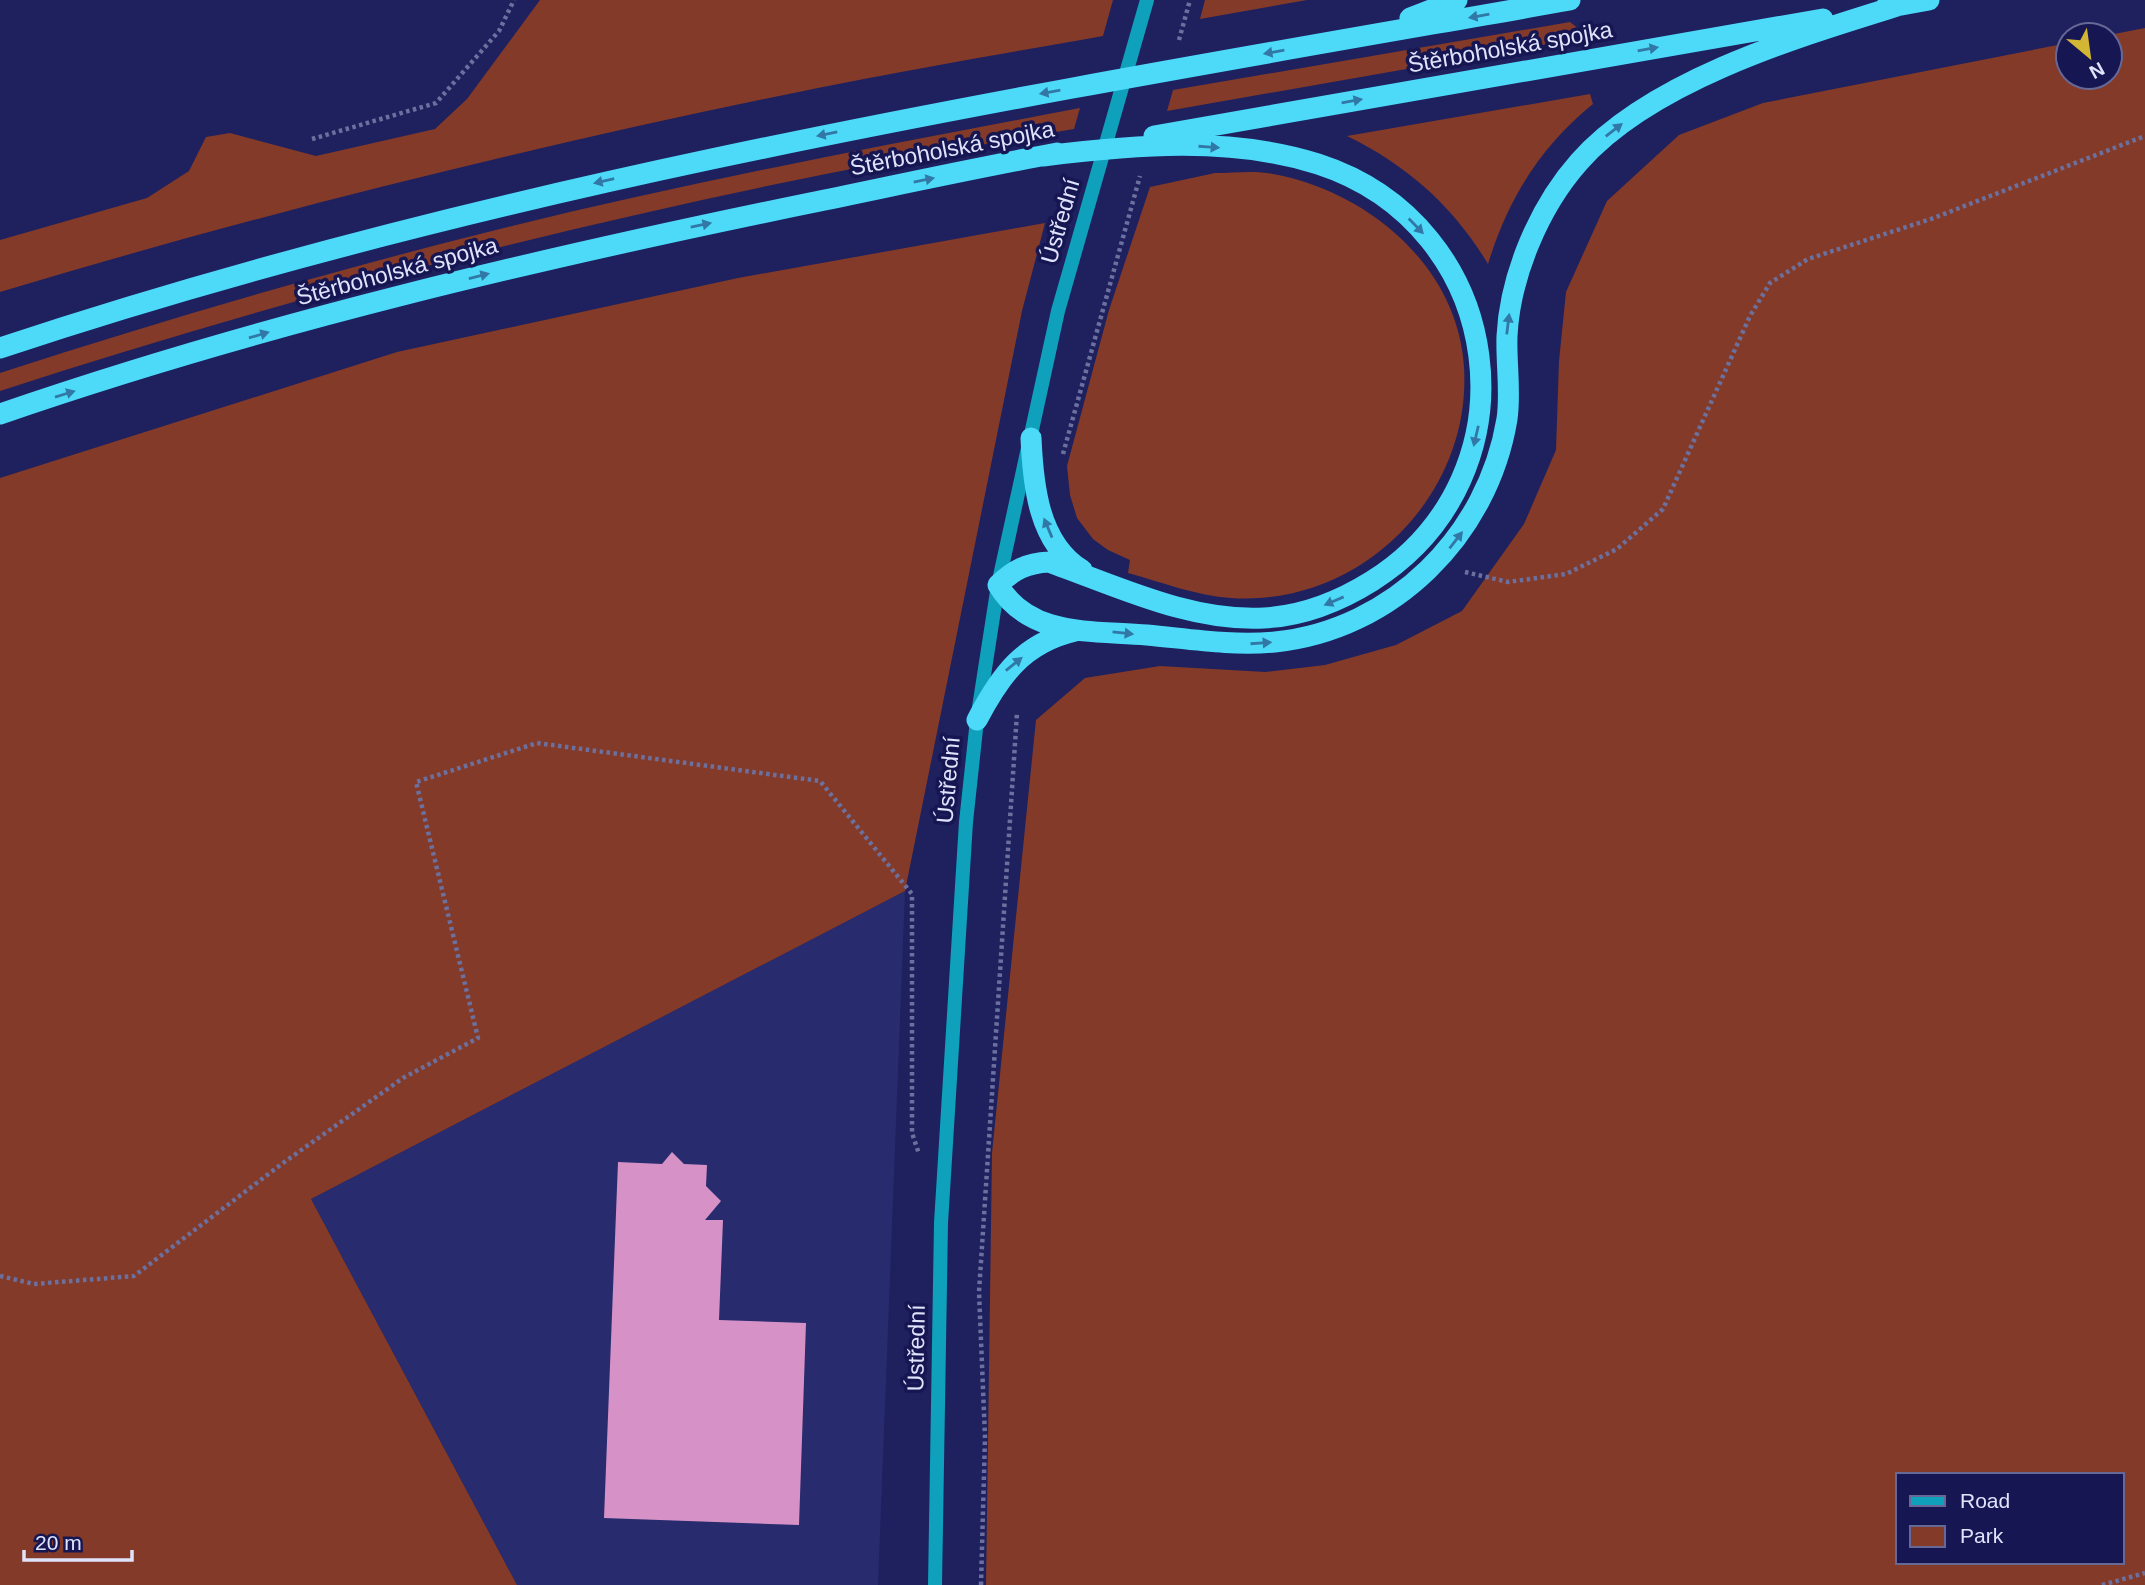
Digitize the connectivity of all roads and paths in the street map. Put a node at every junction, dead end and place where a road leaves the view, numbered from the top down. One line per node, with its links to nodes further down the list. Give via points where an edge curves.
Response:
1 (514, 0): 9 (path, via 499,31 436,103)
2 (1147, 0): 14 (street, Ústřední, via 1058,311)
3 (1457, 0): 7 (highway)
4 (1570, 0): 7 (highway, Štěrboholská spojka, one-way to 7)
5 (1929, 0): 6 (highway, Štěrboholská spojka)
6 (1898, 6): 10 (highway, Štěrboholská spojka, one-way to 6); 16 (highway, one-way to 6, via 1465,528 1490,478 1507,421 1507,331 1516,281 1541,222 1578,163 1635,114 1675,91 1770,48)
7 (1341, 40): 12 (highway, Štěrboholská spojka, one-way to 12, via 904,118 604,181 306,256)
8 (2145, 136): 16 (path, via 1931,219 1808,259 1770,283 1744,329 1663,509 1617,549 1566,574 1508,582)
9 (312, 139)
10 (1044, 156): 13 (highway, Štěrboholská spojka, one-way to 10, via 295,324 475,277 663,233); 17 (highway, one-way to 17, via 1154,145 1210,147 1291,158 1341,174 1402,212 1433,246 1463,297 1482,363 1479,424 1461,485 1415,549 1361,588 1296,614 1233,618 1199,613)
11 (1101, 311): 15 (path)
12 (0, 348)
13 (0, 414)
14 (1031, 438): 17 (highway, one-way to 14, via 1065,555 1047,528 1033,477); 18 (street, Ústřední)
15 (1060, 464)
16 (1434, 565): 19 (highway, one-way to 16, via 1248,644 1310,636 1365,616)
17 (1092, 577): 18 (highway, via 1049,562 1035,562 1012,571)
18 (998, 585): 19 (highway, via 1007,601 1032,620); 21 (street, Ústřední)
19 (1085, 629): 21 (highway, one-way to 19, via 1012,665 1038,645)
20 (1021, 704): 26 (path, via 1014,731 979,1292 985,1437)
21 (977, 720): 25 (street, Ústřední, via 941,1223)
22 (920, 1159): 23 (path, via 912,1133 912,894 820,781 537,743 416,782 478,1038 403,1078 134,1276 34,1284)
23 (0, 1276)
24 (2145, 1573): 27 (path)
25 (935, 1585)
26 (981, 1585)
27 (2102, 1585)

